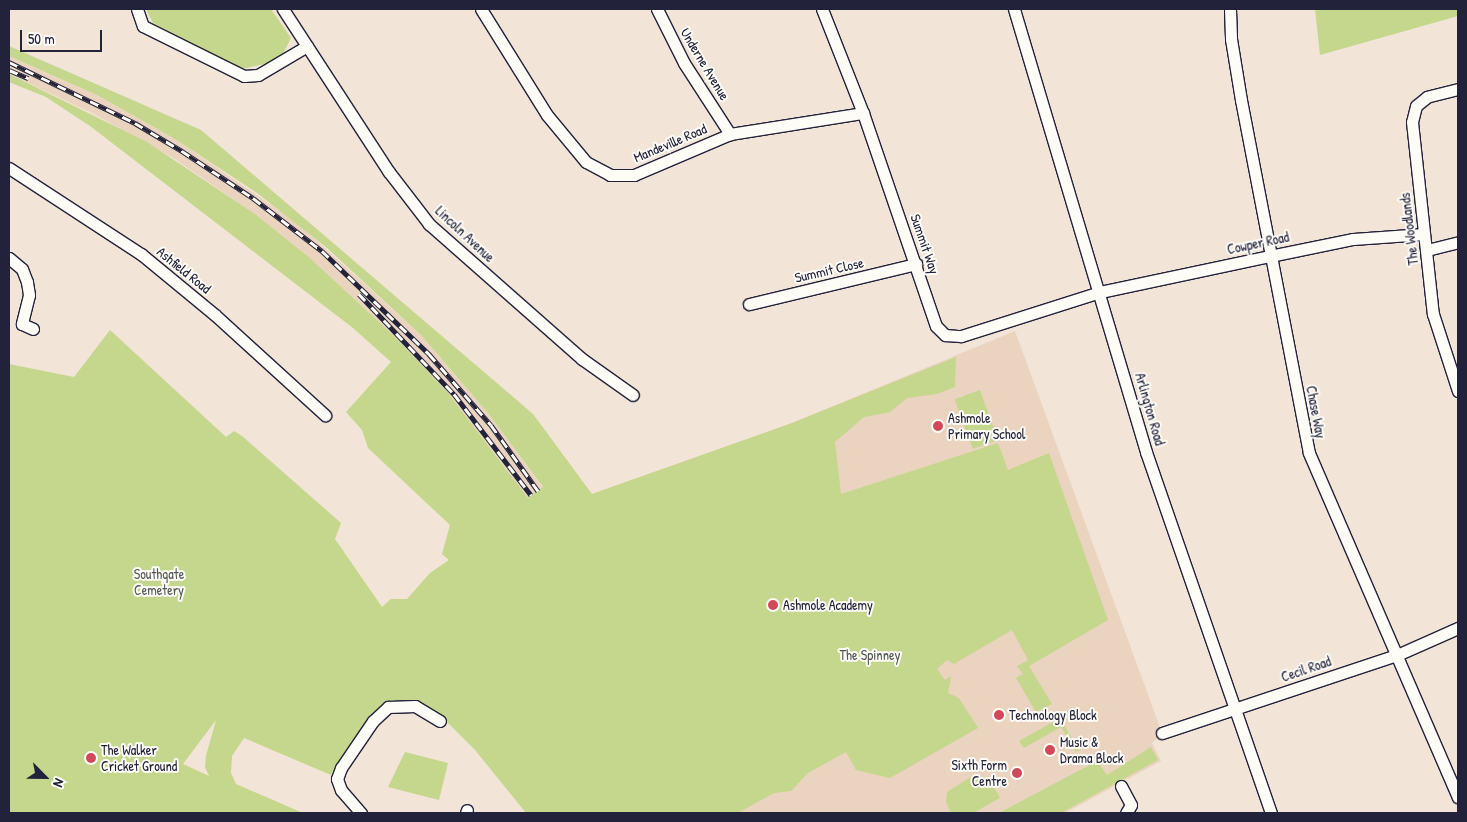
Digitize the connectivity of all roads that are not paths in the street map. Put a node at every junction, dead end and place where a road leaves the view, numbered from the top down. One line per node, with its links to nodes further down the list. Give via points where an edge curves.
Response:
1 (137, 9): 8 (street, via 143,26 244,76 258,75)
2 (283, 9): 8 (street, Lincoln Avenue)
3 (481, 9): 11 (street, Mandeville Road, via 547,114 586,162 610,175 634,175)
4 (656, 9): 11 (street, Underne Avenue, via 684,63)
5 (822, 9): 10 (street, Summit Way)
6 (1014, 9): 19 (street, Arlington Road)
7 (1230, 9): 16 (street, Chase Way, via 1231,40)
8 (306, 46): 23 (street, Lincoln Avenue, via 389,172 429,224 582,358)
9 (1458, 89): 13 (street, The Woodlands, via 1427,97 1416,106 1412,122)
10 (863, 113): 11 (street, Mandeville Road); 18 (street, Summit Way)
11 (730, 134)
12 (9, 168): 24 (street, Ashfield Road, via 141,254 215,315)
13 (1424, 234): 15 (street, The Woodlands); 16 (street, Cowper Road, via 1353,240)
14 (1458, 242): 15 (street)
15 (1427, 250): 22 (street, The Woodlands, via 1433,314)
16 (1270, 256): 19 (street, Cowper Road); 26 (street, Chase Way, via 1309,453)
17 (9, 258): 21 (street, via 22,269 27,282 29,295 22,324)
18 (916, 264): 19 (street, Summit Way, via 936,326 945,334 961,336); 20 (street, Summit Close)
19 (1100, 292): 27 (street, Arlington Road, via 1146,452)
20 (749, 304)
21 (33, 329)
22 (1458, 391)
23 (633, 395)
24 (325, 415)
25 (1458, 628): 26 (street, Cecil Road)
26 (1398, 655): 27 (street, Cecil Road); 31 (street, Chase Way)
27 (1236, 710): 29 (street, Cecil Road); 34 (street, Arlington Road)
28 (440, 721): 32 (street, via 415,706 388,707 373,721 337,779 341,790)
29 (1162, 733)
30 (1121, 786): 33 (street, via 1131,805)
31 (1458, 797)
32 (360, 813)
33 (1126, 813)
34 (1271, 813)

